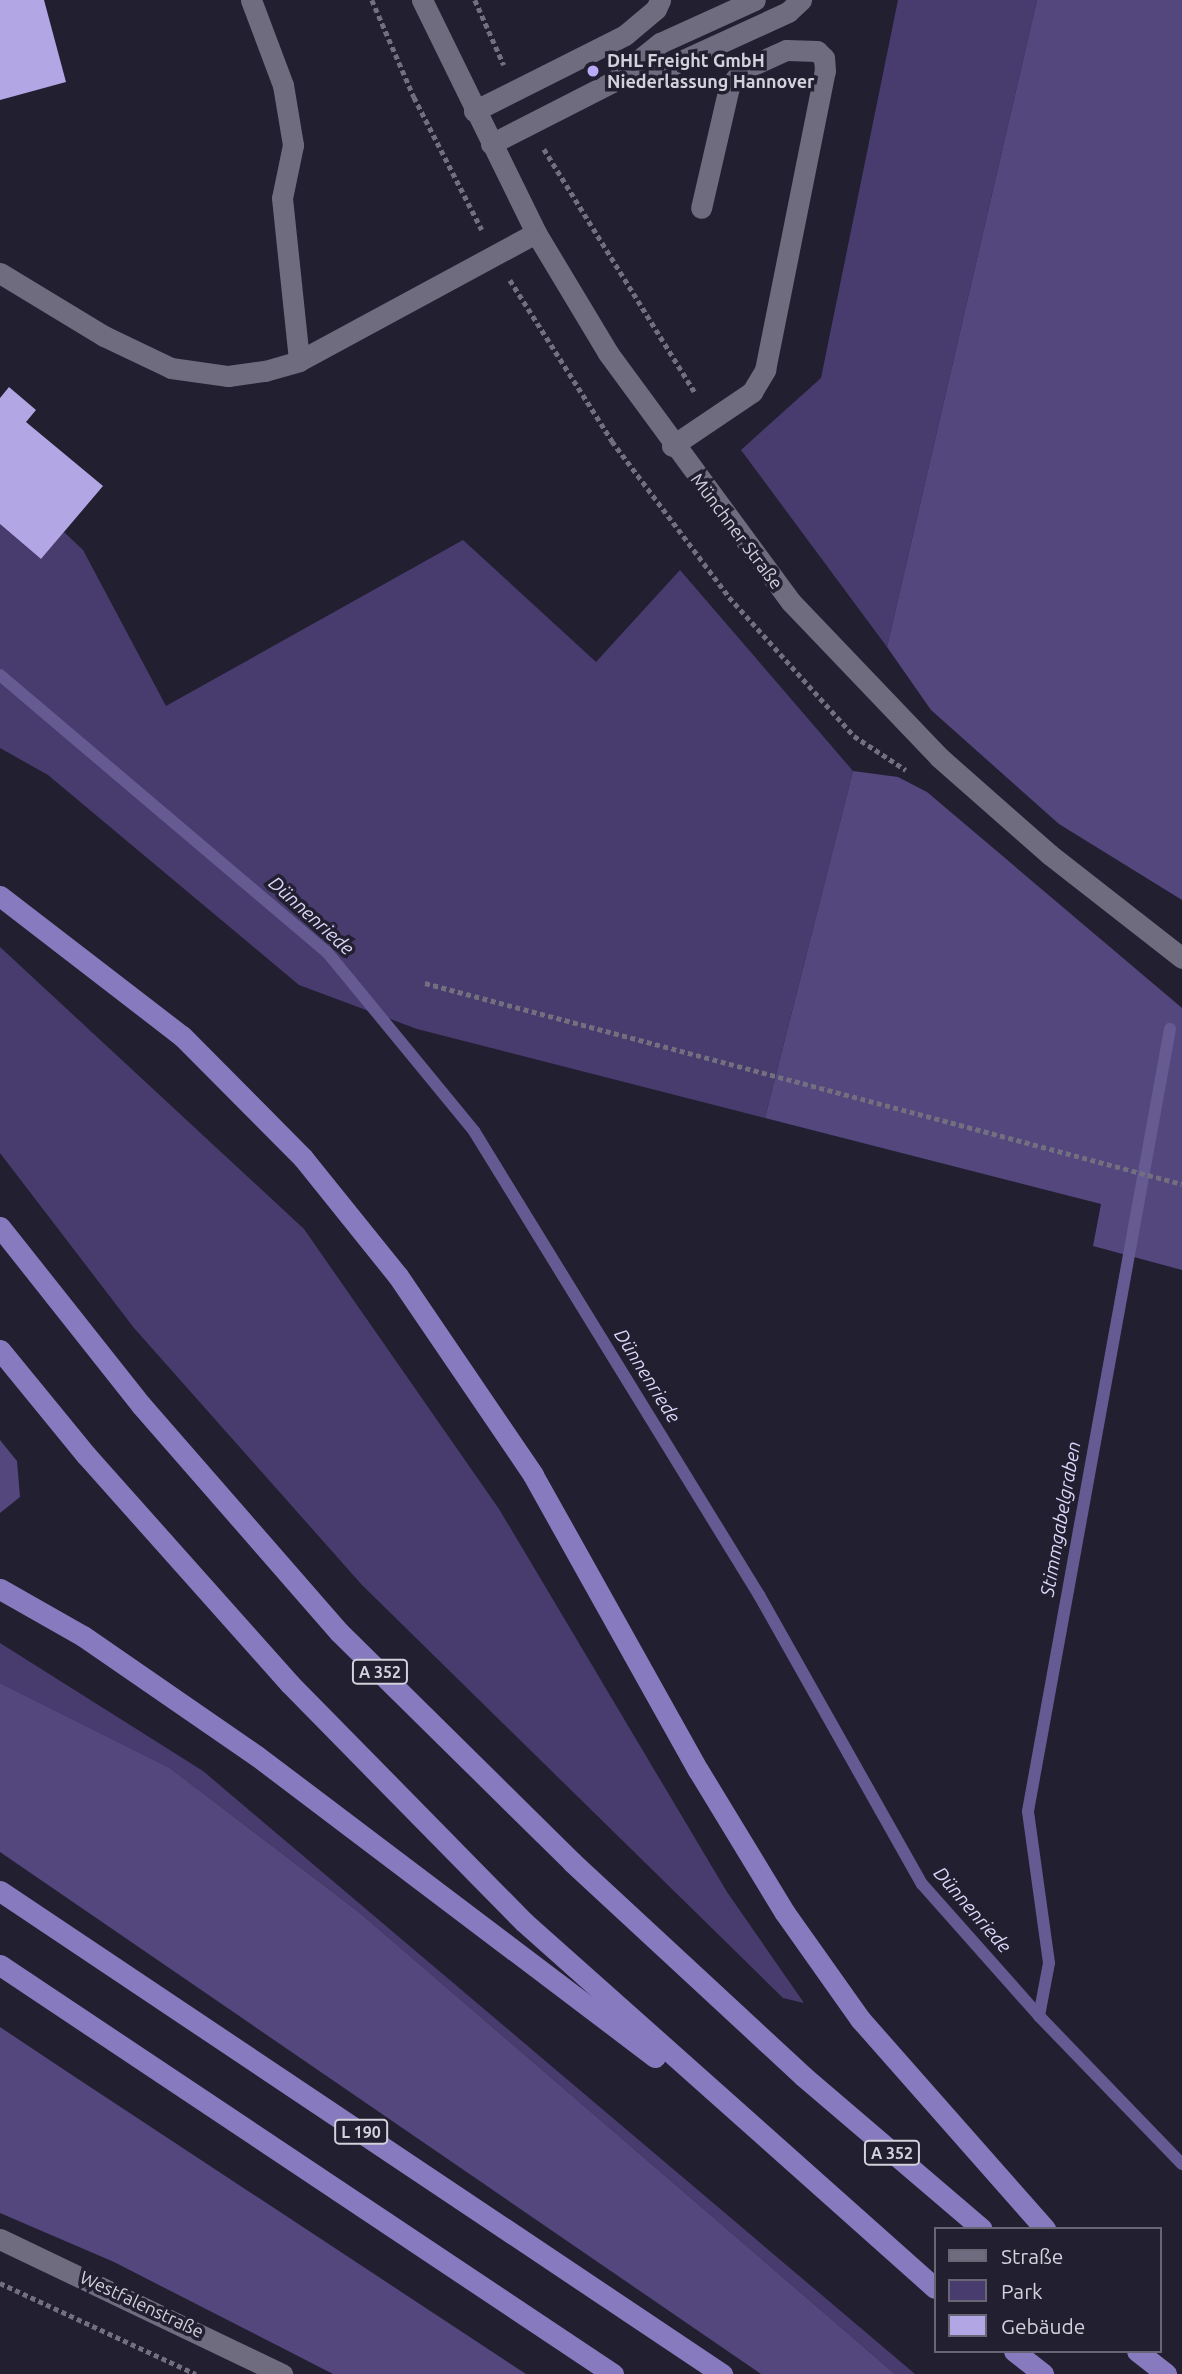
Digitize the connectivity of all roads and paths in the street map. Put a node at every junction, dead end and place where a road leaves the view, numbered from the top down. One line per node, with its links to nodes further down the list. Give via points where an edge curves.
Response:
1 (251, 0): 15 (street, via 283,85 293,145 282,198)
2 (422, 0): 9 (street, Münchner Straße)
3 (475, 0): 8 (path)
4 (660, 0): 8 (street, via 656,9 625,35)
5 (755, 0): 7 (street, via 660,43)
6 (801, 0): 7 (street, via 788,12 670,66)
7 (612, 82): 10 (street)
8 (515, 91): 9 (street)
9 (474, 111): 11 (street, Münchner Straße)
10 (530, 124): 11 (street); 16 (path)
11 (491, 144): 13 (street, Münchner Straße)
12 (701, 208): 16 (street, via 729,87 742,70 786,50 817,51 824,58 825,71 765,370 752,392)
13 (536, 233): 15 (street); 17 (street, Münchner Straße, via 608,353)
14 (0, 273): 15 (street, via 104,336 171,368 228,376)
15 (299, 360)
16 (711, 419): 17 (street)
17 (672, 446): 19 (street, Münchner Straße, via 791,602 862,680 939,757 1049,854)
18 (0, 896): 29 (highway, via 181,1036 303,1158 398,1276 533,1475 698,1770 785,1913 860,2019)
19 (1182, 958)
20 (425, 983): 21 (path)
21 (1182, 1184)
22 (0, 1227): 28 (highway, A 352, via 141,1405 339,1632 582,1872 803,2076)
23 (0, 1350): 27 (highway, via 86,1455 290,1684 524,1922)
24 (0, 1589): 27 (highway, via 83,1636 257,1756)
25 (0, 1891): 39 (highway, L 190)
26 (0, 1965): 38 (highway)
27 (763, 2138): 32 (highway)
28 (980, 2227)
29 (1043, 2227)
30 (0, 2239): 37 (street, Westfalenstraße)
31 (0, 2283): 36 (path)
32 (934, 2287)
33 (1017, 2353): 40 (highway)
34 (1140, 2353): 41 (highway)
35 (1155, 2353): 42 (highway)
36 (196, 2374)
37 (282, 2374)
38 (613, 2374)
39 (722, 2374)
40 (1043, 2374)
41 (1166, 2374)
42 (1173, 2374)

